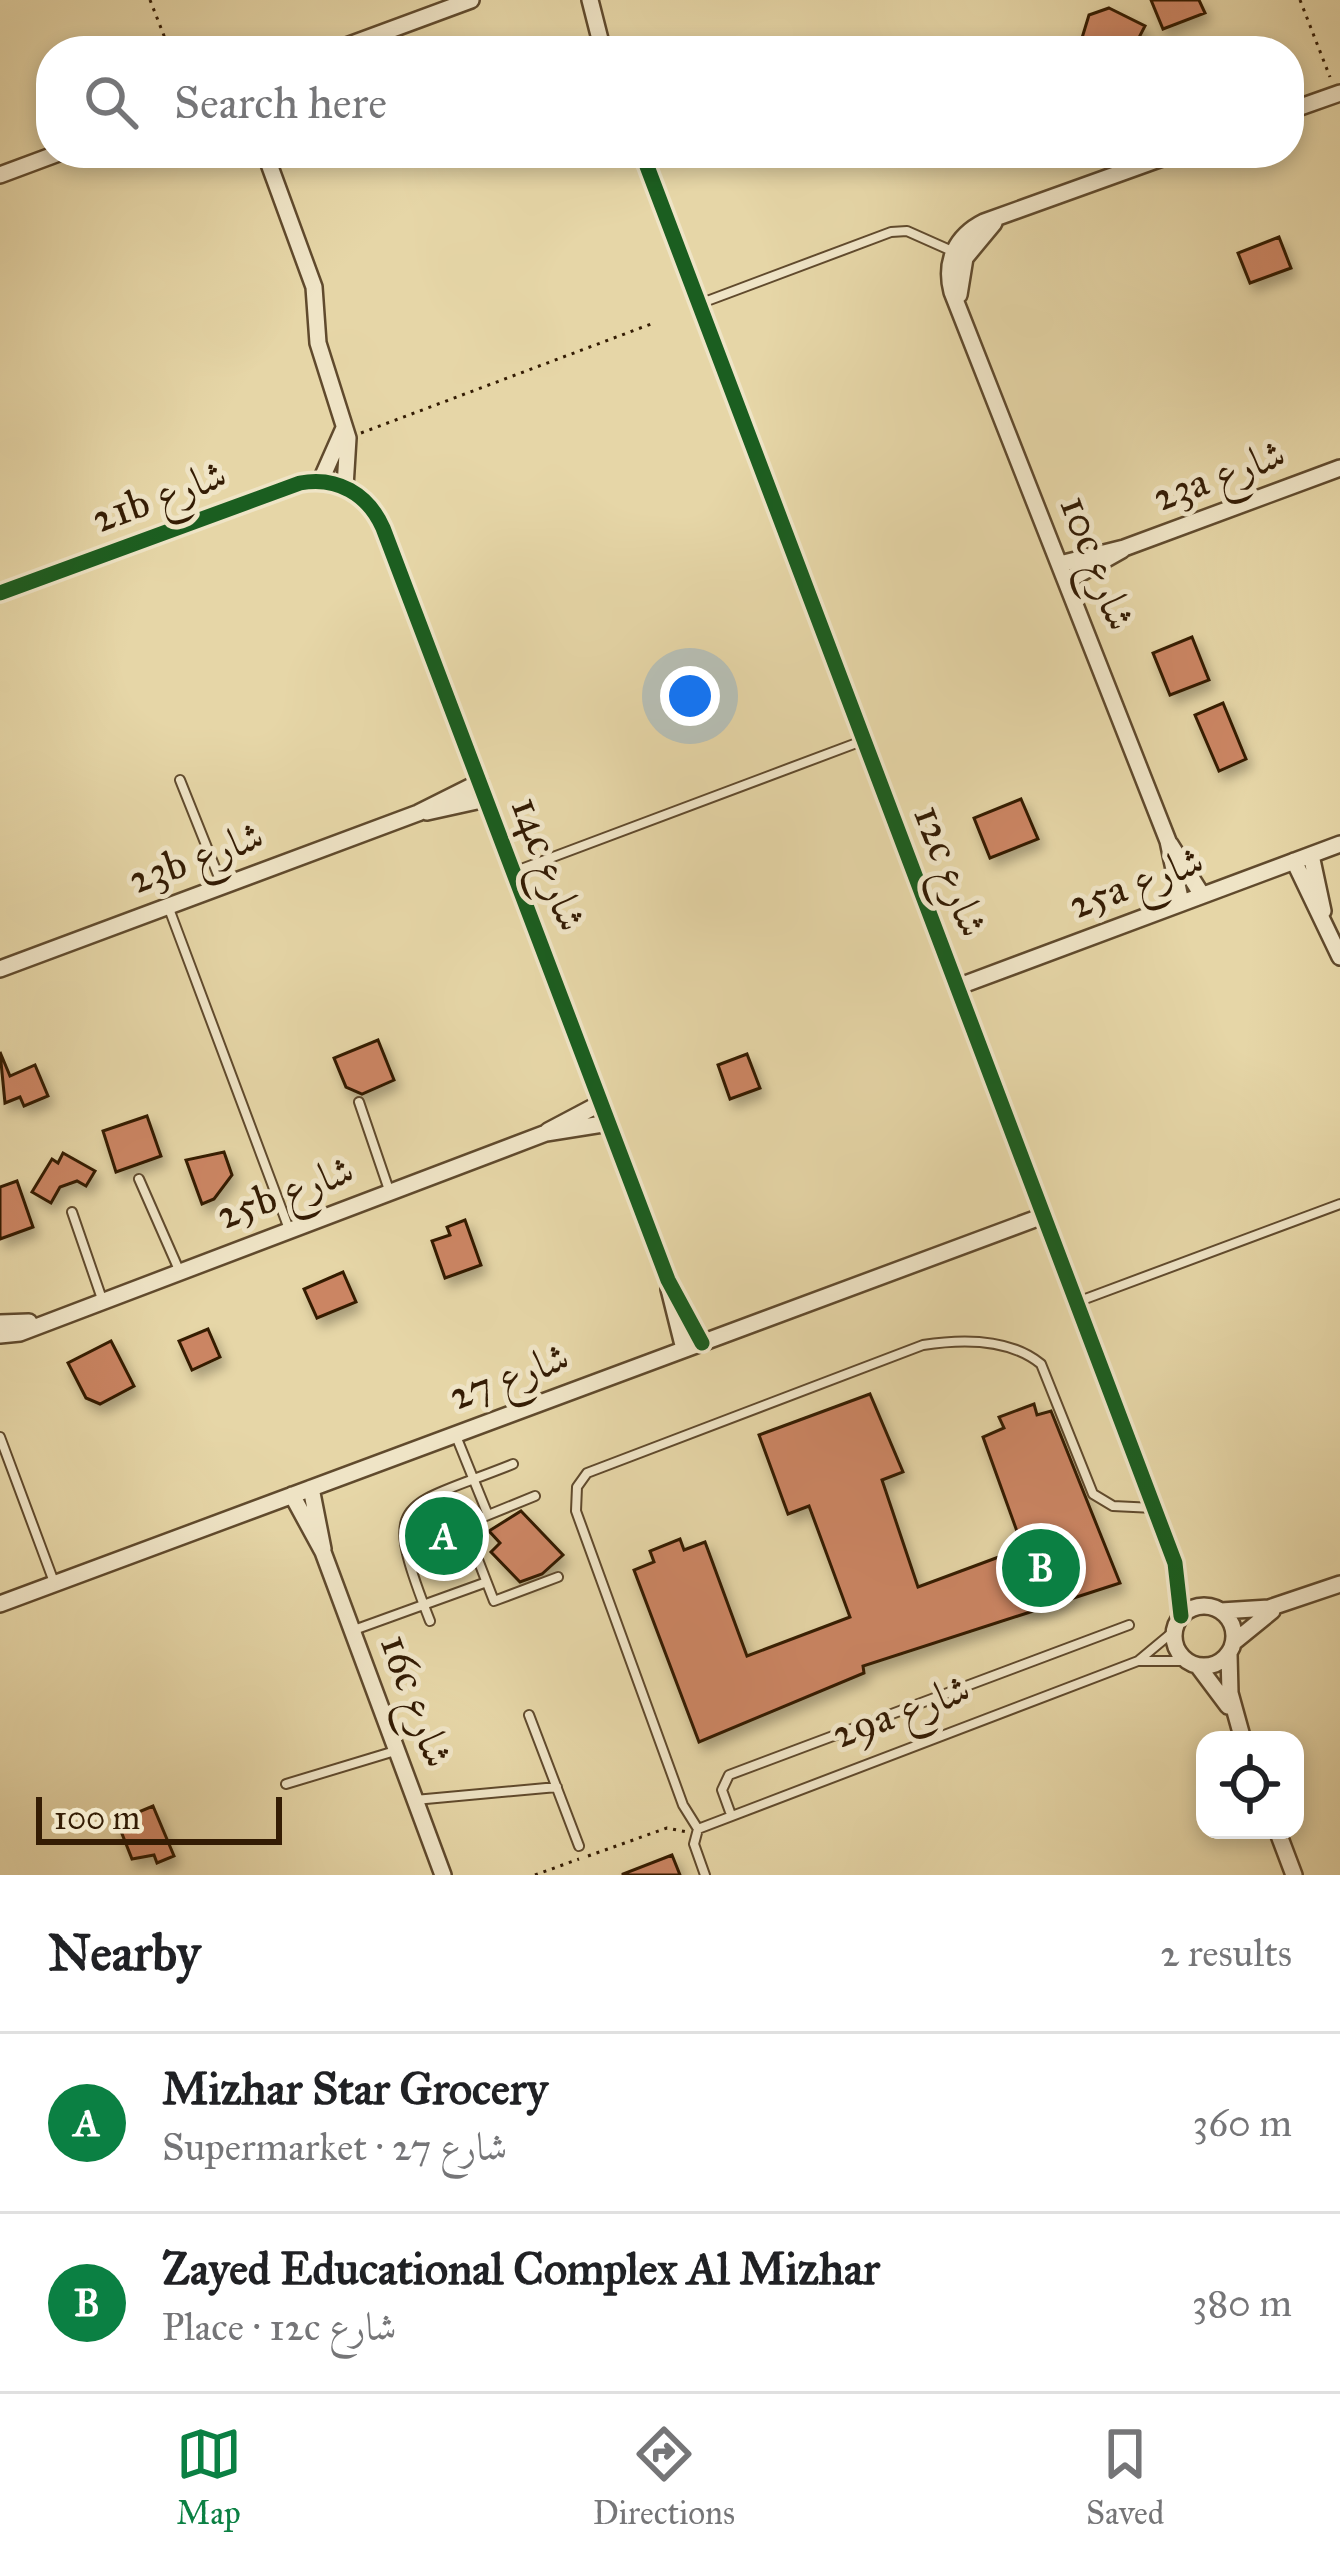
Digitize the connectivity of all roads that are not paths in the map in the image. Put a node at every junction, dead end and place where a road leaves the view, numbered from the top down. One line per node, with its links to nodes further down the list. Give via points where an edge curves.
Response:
1 (471, 0): 5 (street)
2 (576, 0): 4 (street)
3 (590, 0): 4 (street)
4 (594, 26): 6 (street)
5 (374, 36)
6 (598, 36)
7 (1338, 93): 8 (street)
8 (1304, 106)
9 (36, 162): 13 (street)
10 (270, 168): 16 (street, via 314,287 318,344)
11 (648, 168): 15 (street, 12c شارع)
12 (1136, 168): 14 (street, via 1004,217)
13 (0, 175)
14 (959, 255): 15 (lane, via 907,231 891,232); 21 (street, 10c شارع, via 949,281)
15 (699, 304): 24 (street, 12c شارع)
16 (346, 432): 18 (street); 19 (street)
17 (1340, 468): 20 (street, 23a شارع)
18 (322, 481): 19 (street, 21b شارع); 23 (street, 21b شارع)
19 (345, 487): 26 (street, 14c شارع, via 379,518)
20 (1124, 548): 21 (street, 23a شارع); 22 (street, 23a شارع)
21 (1060, 564): 22 (street, 10c شارع)
22 (1067, 581): 27 (street, 10c شارع)
23 (0, 593)
24 (864, 740): 31 (lane); 39 (street, 12c شارع)
25 (180, 781): 32 (lane)
26 (483, 791): 31 (street, 14c شارع); 32 (street, 23b شارع)
27 (1168, 841): 33 (street, 10c شارع); 34 (street, 10c شارع)
28 (1340, 844): 29 (street, 25a شارع)
29 (1311, 855): 30 (street, 25a شارع); 36 (street)
30 (1294, 861): 33 (street, 25a شارع); 36 (street)
31 (514, 872): 41 (street, 14c شارع)
32 (222, 886): 35 (street, 23b شارع)
33 (1202, 895): 34 (street, 25a شارع)
34 (1181, 903): 39 (street, 25a شارع)
35 (167, 906): 38 (street, 23b شارع); 49 (lane)
36 (1323, 914): 37 (street)
37 (1340, 957)
38 (0, 969)
39 (956, 987): 48 (street, 12c شارع)
40 (359, 1102): 45 (lane)
41 (601, 1103): 42 (street, 14c شارع); 43 (street, 25b شارع)
42 (609, 1124): 43 (street, 25b شارع); 51 (street, 14c شارع)
43 (546, 1133): 45 (street, 25b شارع)
44 (139, 1178): 50 (lane)
45 (390, 1192): 49 (street, 25b شارع)
46 (1340, 1204): 53 (lane)
47 (73, 1212): 52 (lane)
48 (1043, 1216): 53 (street, 12c شارع); 57 (street, شارع 27)
49 (289, 1229): 50 (street, 25b شارع)
50 (178, 1270): 52 (street, 25b شارع)
51 (668, 1280): 57 (street, 14c شارع); 58 (street, 14c شارع)
52 (102, 1299): 54 (street, 25b شارع)
53 (1076, 1303): 66 (street, 12c شارع)
54 (49, 1318): 55 (street, 25b شارع); 56 (street, 25b شارع)
55 (0, 1323)
56 (0, 1335)
57 (702, 1343): 58 (street, شارع 27)
58 (684, 1349): 59 (street, شارع 27)
59 (455, 1435): 62 (lane); 63 (street, شارع 27)
60 (0, 1437): 72 (lane)
61 (513, 1464): 62 (lane)
62 (474, 1480): 67 (lane); 75 (lane, via 422,1501 404,1520 401,1545)
63 (311, 1488): 64 (street, شارع 27); 68 (street, 16c شارع)
64 (292, 1496): 68 (street, 16c شارع); 72 (street, شارع 27)
65 (535, 1496): 67 (lane)
66 (1154, 1508): 69 (street, 12c شارع); 93 (lane, via 1113,1506 1094,1494 1041,1364 1006,1347 964,1341 922,1345 587,1473 576,1511)
67 (488, 1515): 71 (lane, via 468,1530)
68 (323, 1552): 81 (street, 16c شارع)
69 (1175, 1564): 77 (street, 12c شارع); 80 (street, 12c شارع)
70 (558, 1577): 71 (lane, via 498,1602)
71 (484, 1582): 75 (lane)
72 (55, 1584): 74 (street, شارع 27)
73 (1340, 1584): 76 (street)
74 (0, 1604)
75 (424, 1604): 78 (lane); 81 (lane)
76 (1286, 1604): 77 (street); 82 (street)
77 (1216, 1609): 80 (street, via 1195,1607); 82 (street, via 1232,1624)
78 (430, 1621)
79 (1129, 1624): 92 (lane, via 729,1775 722,1790)
80 (1178, 1624): 83 (lane, 29a شارع); 84 (street, via 1177,1651)
81 (352, 1630): 88 (street, 16c شارع)
82 (1232, 1648): 84 (street, via 1215,1665); 86 (street)
83 (1138, 1661): 84 (lane, 29a شارع); 92 (lane, 29a شارع)
84 (1192, 1664): 86 (street)
85 (529, 1715): 90 (lane)
86 (1235, 1719): 87 (street)
87 (1240, 1731)
88 (397, 1750): 89 (lane); 91 (street, 16c شارع)
89 (286, 1784)
90 (557, 1787): 91 (lane); 95 (lane)
91 (415, 1800): 96 (street, 16c شارع)
92 (730, 1812): 93 (lane, 29a شارع)
93 (696, 1832): 97 (lane)
94 (1280, 1839): 98 (street)
95 (579, 1846)
96 (443, 1875)
97 (705, 1875)
98 (1294, 1875)

